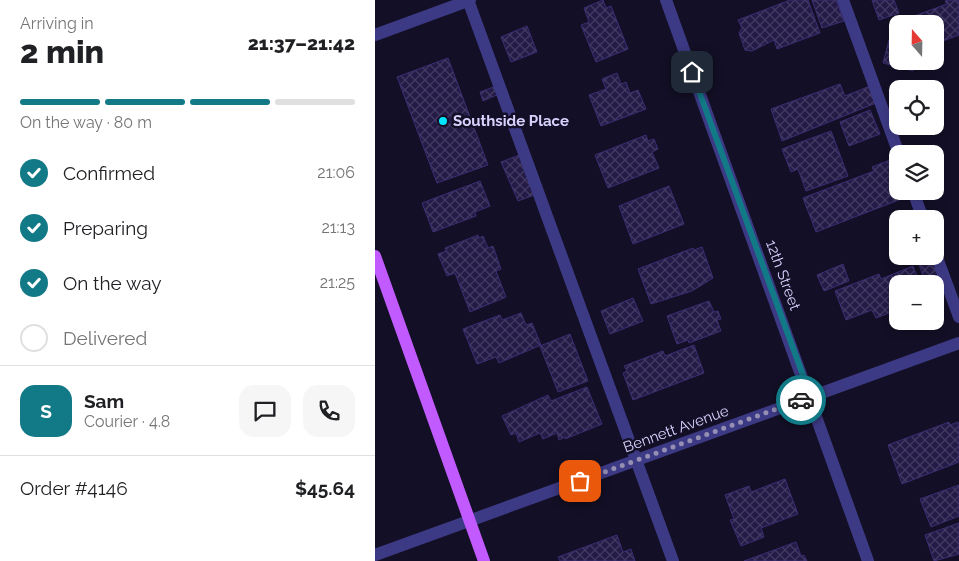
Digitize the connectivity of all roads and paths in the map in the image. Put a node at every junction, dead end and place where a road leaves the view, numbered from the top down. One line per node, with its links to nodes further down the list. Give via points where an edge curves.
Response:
1 (469, 0): 4 (street); 11 (street)
2 (666, 0): 10 (street, 12th Street)
3 (843, 0): 5 (street)
4 (375, 35)
5 (896, 145)
6 (375, 256): 12 (main road)
7 (940, 265): 8 (street)
8 (959, 317)
9 (959, 343): 10 (street, Bennett Avenue)
10 (811, 397): 11 (street, Bennett Avenue); 16 (street, 12th Street)
11 (636, 460): 12 (street, Bennett Avenue); 15 (street)
12 (469, 521): 13 (street, Bennett Avenue); 14 (main road)
13 (375, 555)
14 (484, 561)
15 (673, 561)
16 (868, 561)

